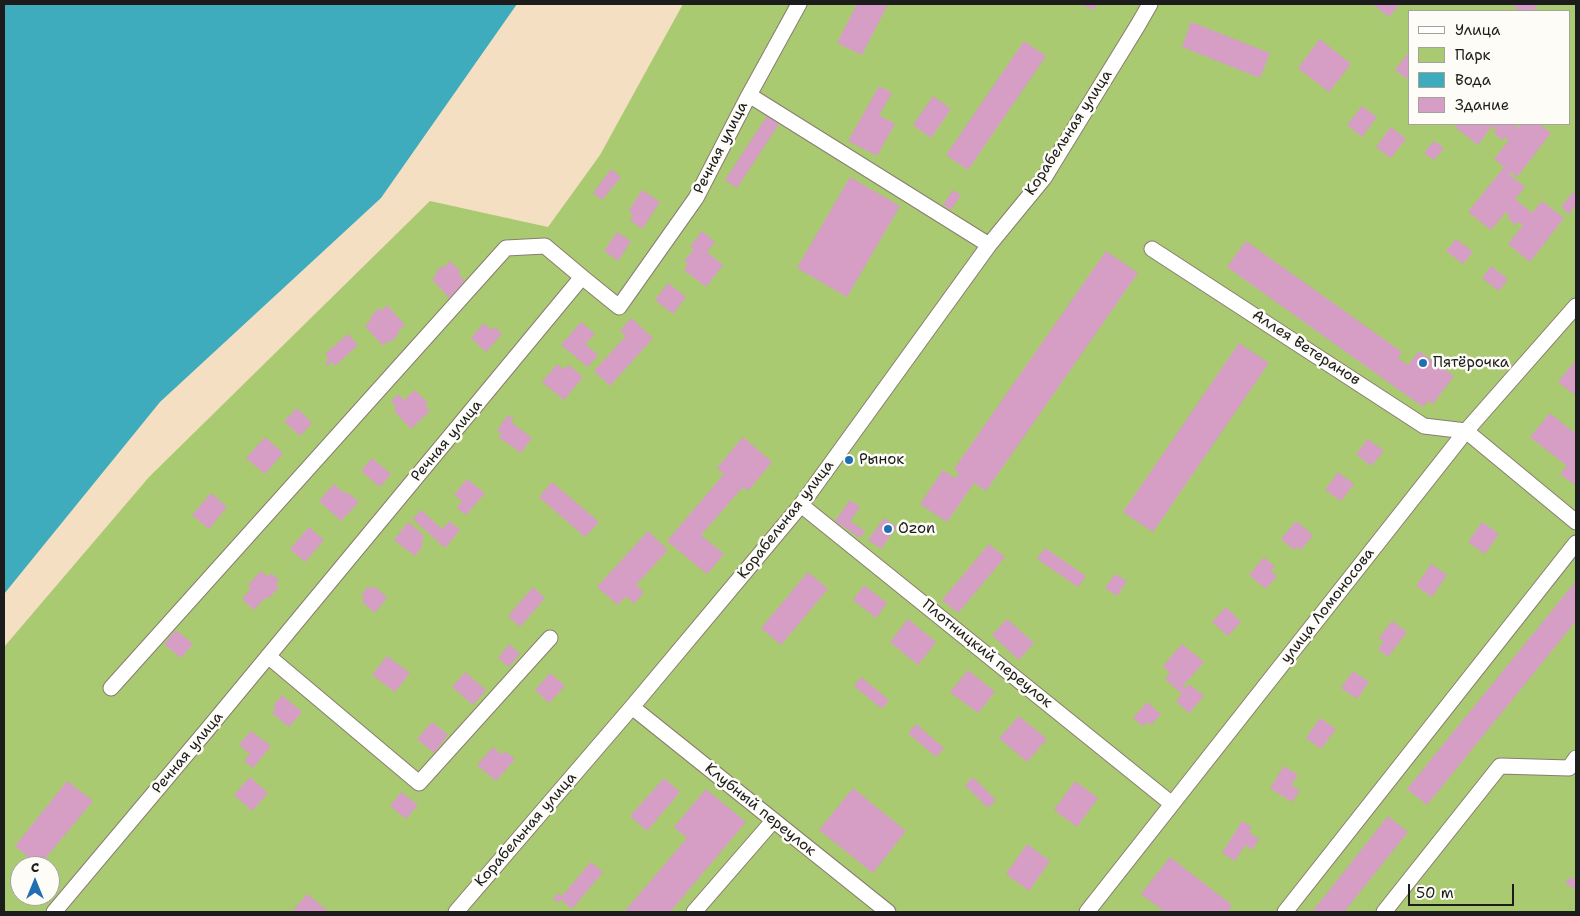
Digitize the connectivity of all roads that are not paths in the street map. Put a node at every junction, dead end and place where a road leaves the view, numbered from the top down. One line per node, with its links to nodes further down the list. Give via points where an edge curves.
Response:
1 (799, 4): 3 (street, Речная улица)
2 (1150, 4): 4 (street, Корабельная улица, via 1044,178)
3 (748, 95): 4 (street); 6 (street, Речная улица, via 696,198 619,307)
4 (989, 245): 9 (street, Корабельная улица)
5 (1152, 249): 8 (street, Аллея Ветеранов, via 1424,426)
6 (582, 277): 13 (street, Речная улица); 14 (street, via 545,246 506,248)
7 (1576, 306): 8 (street, улица Ломоносова)
8 (1466, 431): 10 (street); 17 (street, улица Ломоносова)
9 (801, 505): 15 (street, Корабельная улица); 17 (street, Плотницкий переулок)
10 (1576, 522)
11 (1576, 543): 24 (street)
12 (550, 638): 13 (street, via 419,783)
13 (268, 656): 19 (street, Речная улица)
14 (111, 688)
15 (632, 707): 18 (street, Клубный переулок); 20 (street, Корабельная улица)
16 (1576, 758): 25 (street, via 1569,768 1500,766)
17 (1172, 804): 23 (street, улица Ломоносова)
18 (774, 821): 21 (street); 22 (street, Клубный переулок)
19 (54, 912)
20 (456, 912)
21 (694, 912)
22 (888, 912)
23 (1087, 912)
24 (1285, 912)
25 (1384, 912)

